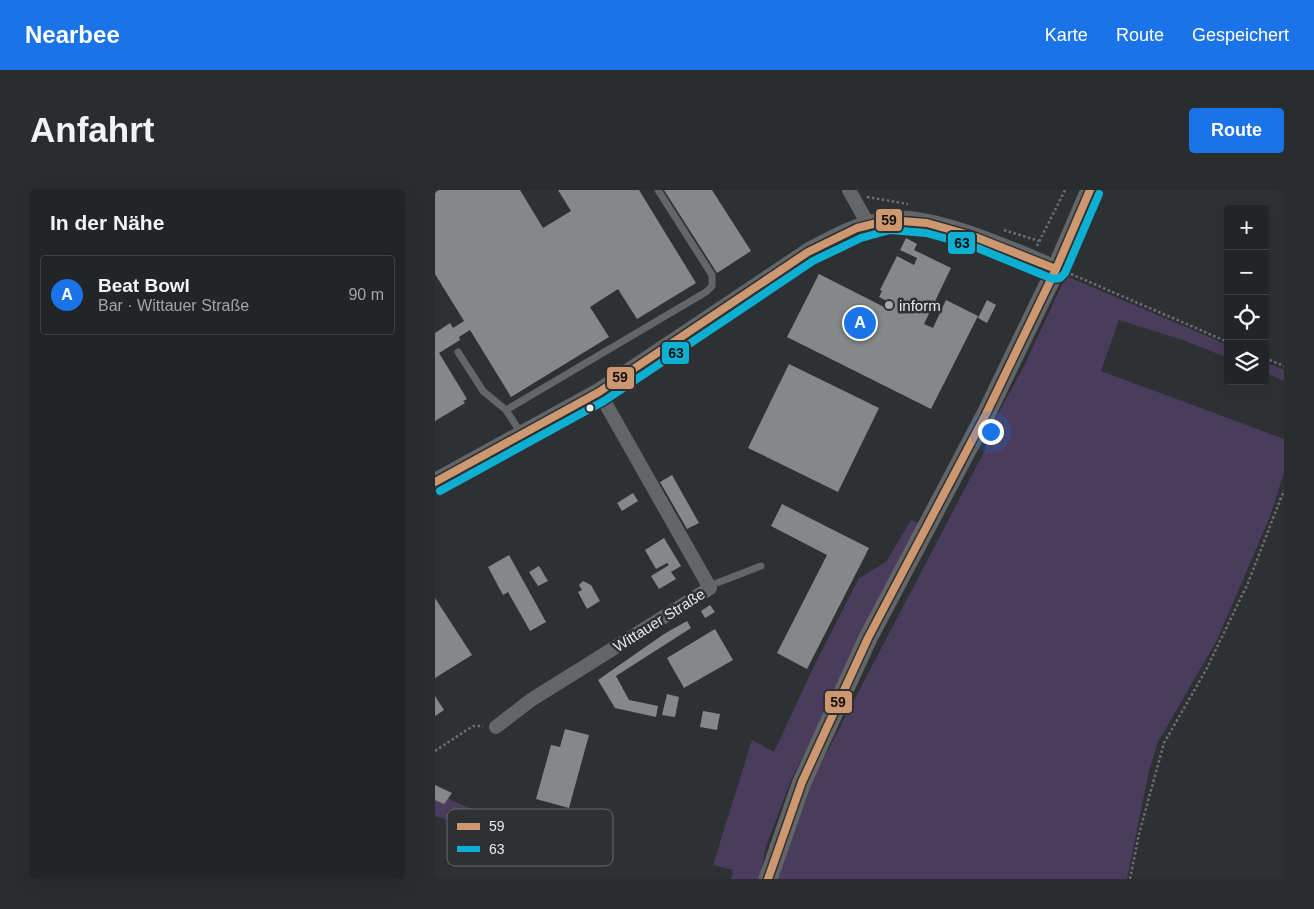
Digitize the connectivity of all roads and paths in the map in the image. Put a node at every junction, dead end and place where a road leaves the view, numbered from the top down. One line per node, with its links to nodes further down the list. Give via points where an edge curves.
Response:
1 (658, 190): 13 (lane, via 712,275 712,286)
2 (849, 190): 5 (street)
3 (1065, 190): 6 (path)
4 (1090, 190): 7 (main road)
5 (867, 224): 6 (street, via 913,219); 12 (street, via 842,233 808,252)
6 (1031, 259): 7 (street)
7 (1056, 269): 8 (path); 21 (main road, via 986,414 868,638 802,782)
8 (1224, 340)
9 (458, 352): 13 (lane, via 483,391)
10 (1269, 360): 11 (path)
11 (1284, 366)
12 (599, 392): 14 (street); 18 (street, Wittauer Straße)
13 (506, 410): 14 (lane)
14 (522, 435): 15 (street)
15 (435, 482)
16 (1284, 490): 22 (path, via 1249,583 1206,670 1164,743)
17 (761, 566): 18 (lane)
18 (709, 586): 19 (street, Wittauer Straße, via 531,700)
19 (496, 726): 20 (path, via 473,726)
20 (435, 751)
21 (768, 879)
22 (1130, 879)

